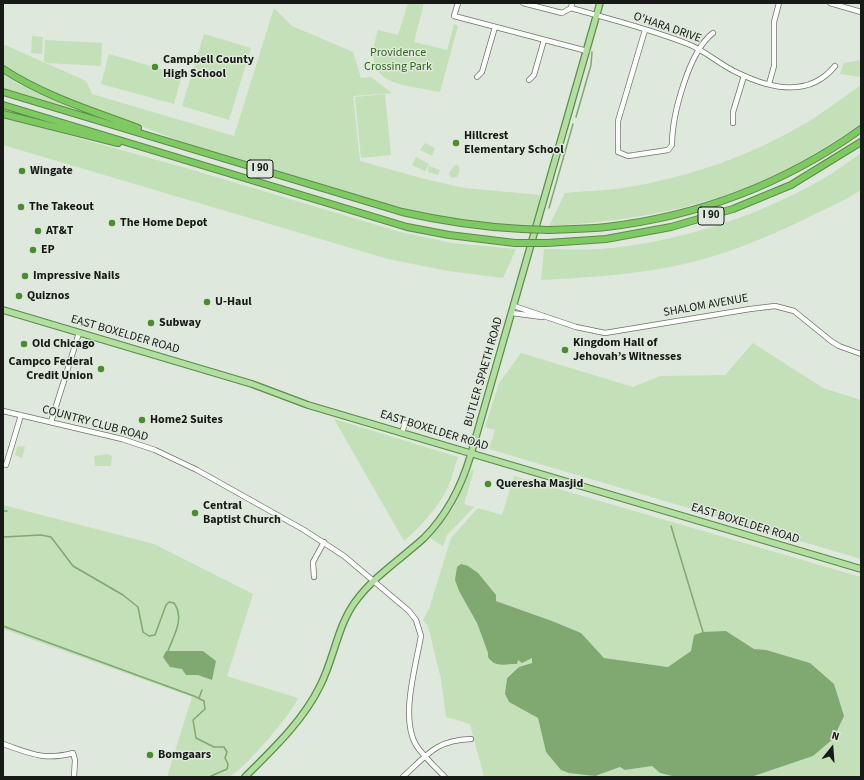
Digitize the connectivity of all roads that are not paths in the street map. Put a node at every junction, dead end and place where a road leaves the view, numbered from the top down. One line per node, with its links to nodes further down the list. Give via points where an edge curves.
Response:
1 (458, 3): 9 (street, via 454,16)
2 (523, 3): 6 (street, via 562,13)
3 (600, 3): 8 (main road, BUTLER SPAETH ROAD)
4 (779, 3): 20 (street, via 774,22 774,66)
5 (830, 3): 7 (street)
6 (572, 6): 8 (street, O'HARA DRIVE)
7 (861, 12)
8 (597, 16): 10 (street, O'HARA DRIVE); 14 (main road, BUTLER SPAETH ROAD)
9 (495, 27): 12 (street); 18 (street, via 482,72)
10 (645, 30): 13 (street, O'HARA DRIVE); 13 (street, via 618,121 618,152 628,156 668,150 672,145 674,120 693,60)
11 (713, 33): 13 (street, via 705,38)
12 (544, 40): 14 (street); 19 (street, via 534,75)
13 (699, 49): 17 (street, O'HARA DRIVE)
14 (587, 51): 29 (main road, BUTLER SPAETH ROAD)
15 (835, 66): 20 (street, O'HARA DRIVE, via 828,74 808,86 785,88)
16 (3, 69): 27 (highway, I 90, via 54,95)
17 (744, 76): 20 (street, O'HARA DRIVE); 24 (street, via 733,112)
18 (477, 77)
19 (529, 80)
20 (769, 84)
21 (3, 92): 27 (highway, I 90)
22 (3, 104): 28 (highway, I 90)
23 (3, 114): 28 (highway, I 90)
24 (733, 124)
25 (861, 129): 27 (highway, I 90, bridge, via 798,169 704,207 645,221 605,227 549,230 490,228 402,212)
26 (861, 142): 28 (highway, I 90, bridge, via 791,184 733,209 650,231 606,239 547,243 515,243 407,227)
27 (194, 148)
28 (226, 172)
29 (514, 306): 31 (main road, BUTLER SPAETH ROAD); 32 (street, SHALOM AVENUE)
30 (3, 310): 33 (main road, EAST BOXELDER ROAD)
31 (512, 313): 32 (street, SHALOM AVENUE); 40 (main road, BUTLER SPAETH ROAD)
32 (543, 317): 34 (street, SHALOM AVENUE, via 604,333 775,306 794,311 831,341)
33 (79, 333): 37 (street); 39 (main road, EAST BOXELDER ROAD, via 246,382 308,405)
34 (861, 354)
35 (3, 411): 36 (street, COUNTRY CLUB ROAD)
36 (21, 415): 37 (street, COUNTRY CLUB ROAD); 41 (street)
37 (50, 422): 42 (street, COUNTRY CLUB ROAD, via 122,438 167,455)
38 (405, 423): 39 (street)
39 (402, 433): 40 (main road, EAST BOXELDER ROAD)
40 (471, 454): 43 (main road, EAST BOXELDER ROAD); 45 (main road, BUTLER SPAETH ROAD, via 456,493 437,522 424,537)
41 (6, 465)
42 (324, 542): 44 (street, via 313,562); 45 (street, COUNTRY CLUB ROAD)
43 (861, 569)
44 (314, 577)
45 (373, 581): 48 (street, COUNTRY CLUB ROAD, via 408,611 419,628 421,636 409,718 416,744); 50 (main road, BUTLER SPAETH ROAD, via 346,619 320,686 309,706)
46 (471, 739): 48 (street, via 449,741 434,748)
47 (3, 744): 49 (street, via 44,757 72,752)
48 (425, 756): 51 (street); 52 (street, COUNTRY CLUB ROAD)
49 (74, 777)
50 (245, 777)
51 (403, 777)
52 (445, 777)

